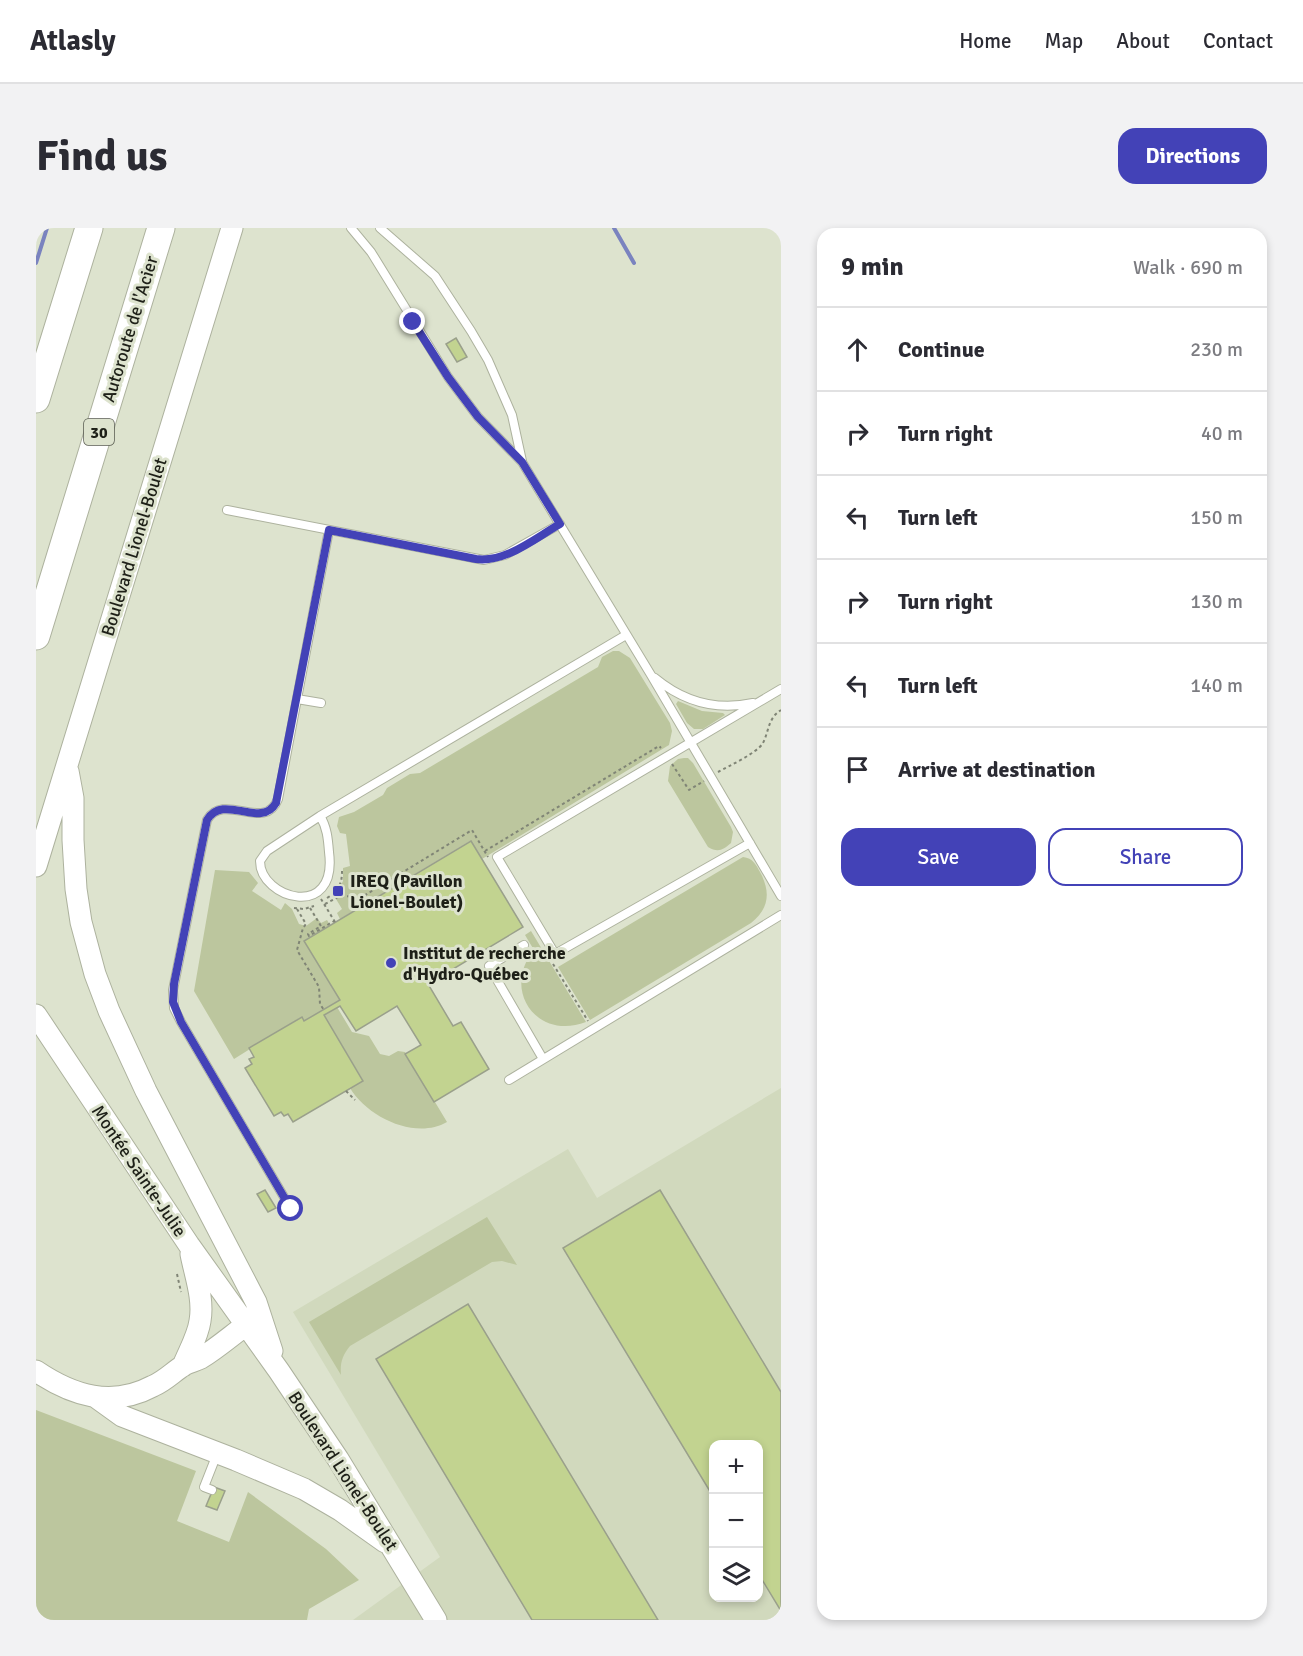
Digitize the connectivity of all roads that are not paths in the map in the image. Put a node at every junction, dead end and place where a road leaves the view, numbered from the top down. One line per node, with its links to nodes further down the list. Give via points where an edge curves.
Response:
1 (89, 228): 6 (highway)
2 (161, 228): 12 (highway, Autoroute de l'Acier / 30)
3 (232, 228): 19 (main road, Boulevard Lionel-Boulet)
4 (351, 228): 7 (lane, via 371,252 448,377 478,417)
5 (380, 228): 7 (lane, via 435,276 477,341 512,415)
6 (36, 399)
7 (522, 462): 9 (lane)
8 (228, 510): 10 (lane)
9 (560, 524): 10 (lane, via 491,560); 11 (lane)
10 (329, 530): 15 (lane)
11 (626, 635): 13 (lane); 20 (lane)
12 (36, 636)
13 (651, 675): 16 (lane, via 697,702 734,706); 18 (lane)
14 (781, 689): 16 (lane)
15 (297, 699): 17 (lane); 29 (lane, via 275,806 260,814 220,808 207,820 172,996 181,1022)
16 (760, 702): 18 (lane)
17 (321, 703)
18 (690, 743): 21 (lane); 21 (lane, via 497,857 517,891 555,954)
19 (67, 766): 22 (main road, Boulevard Lionel-Boulet); 34 (main road, via 73,798 76,889 95,974 141,1080 256,1302)
20 (320, 816): 20 (lane, via 262,855 262,874 288,895 310,897 328,881 328,840)
21 (750, 843): 23 (lane)
22 (36, 866)
23 (781, 896)
24 (781, 915): 27 (lane)
25 (524, 945): 27 (lane, via 489,966)
26 (36, 1014): 30 (main road, Montée Sainte-Julie)
27 (543, 1059): 28 (lane)
28 (510, 1080)
29 (291, 1209)
30 (189, 1245): 31 (main road, Montée Sainte-Julie); 32 (main road, via 201,1310 198,1330)
31 (246, 1324): 32 (main road, via 201,1358); 34 (main road, Boulevard Lionel-Boulet)
32 (183, 1366): 35 (main road, via 138,1393)
33 (36, 1371): 35 (main road, via 74,1392)
34 (279, 1371): 38 (main road, Boulevard Lionel-Boulet)
35 (97, 1398): 36 (main road, via 122,1416)
36 (218, 1453): 37 (lane); 38 (main road, via 324,1499)
37 (206, 1490)
38 (393, 1548): 39 (main road, Boulevard Lionel-Boulet)
39 (436, 1620)

